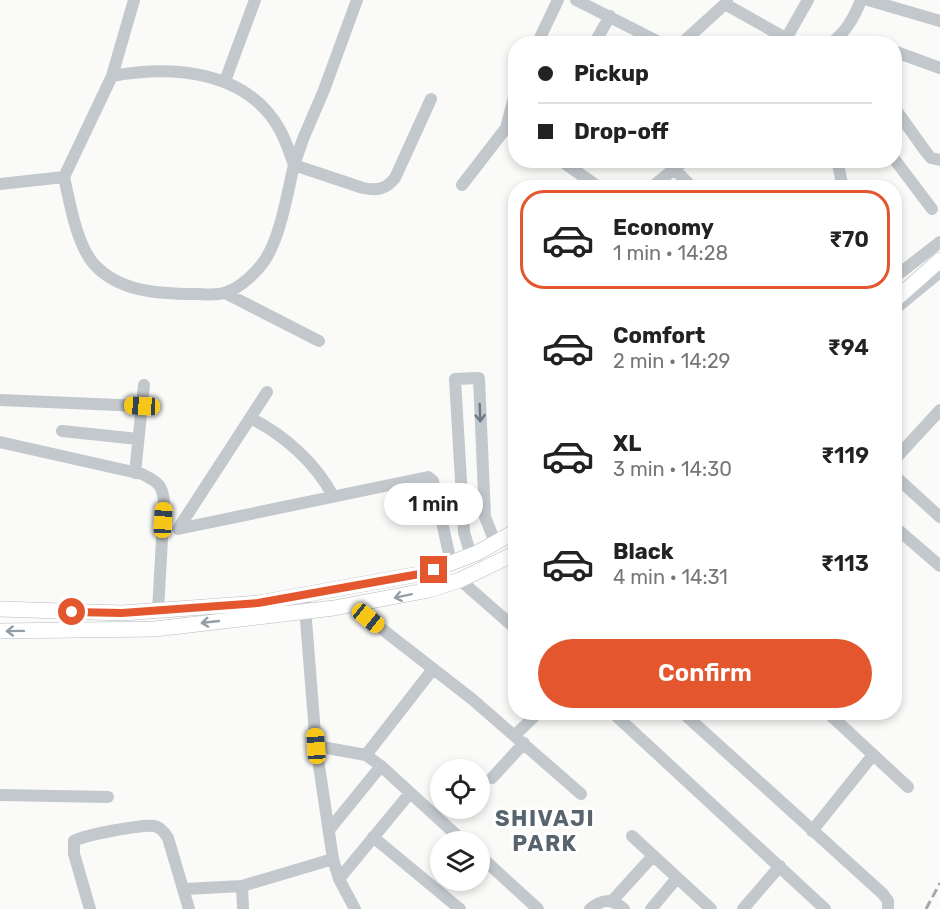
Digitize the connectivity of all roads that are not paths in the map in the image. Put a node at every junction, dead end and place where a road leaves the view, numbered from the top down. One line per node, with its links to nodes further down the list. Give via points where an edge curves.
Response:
1 (135, 0): 21 (street)
2 (255, 0): 22 (street)
3 (357, 0): 27 (street)
4 (558, 0): 12 (street)
5 (576, 0): 10 (street)
6 (808, 0): 17 (street)
7 (861, 0): 18 (street)
8 (868, 0): 11 (street)
9 (726, 2): 15 (street); 16 (street)
10 (610, 16): 13 (street); 14 (street)
11 (940, 21)
12 (541, 36)
13 (599, 36)
14 (648, 36)
15 (690, 36)
16 (785, 36)
17 (794, 36)
18 (846, 36)
19 (902, 54): 20 (street)
20 (940, 69)
21 (112, 76): 22 (street, via 183,72); 32 (street)
22 (225, 81): 27 (street, via 251,97 280,129)
23 (431, 99): 27 (street, via 394,178 382,189 363,188)
24 (902, 118): 26 (street, via 926,152)
25 (508, 134): 37 (street)
26 (940, 160)
27 (294, 165): 45 (street, via 273,244 264,261 250,277)
28 (571, 168): 33 (street)
29 (667, 168): 34 (street)
30 (672, 168): 35 (street)
31 (901, 168): 38 (street)
32 (64, 177): 36 (street); 45 (street, via 83,246 103,272 128,286 149,291)
33 (589, 180)
34 (657, 180)
35 (685, 180)
36 (0, 184)
37 (462, 185)
38 (932, 208)
39 (940, 242): 42 (street)
40 (940, 249): 44 (main road)
41 (940, 260): 46 (main road)
42 (902, 271)
43 (940, 272): 47 (street)
44 (902, 280)
45 (225, 293): 48 (street)
46 (902, 293)
47 (902, 303)
48 (319, 340)
49 (144, 385): 52 (street)
50 (267, 392): 54 (street)
51 (0, 400): 52 (street)
52 (142, 406): 56 (street)
53 (940, 410): 58 (street)
54 (250, 418): 61 (street, via 297,451 326,482); 61 (street, via 177,529)
55 (62, 431): 56 (street)
56 (138, 439): 59 (street)
57 (0, 442): 59 (street)
58 (902, 451)
59 (135, 473): 74 (street, via 153,480 163,492)
60 (902, 482): 62 (street)
61 (333, 496): 68 (street, via 428,477 433,480)
62 (940, 517)
63 (902, 533): 69 (street)
64 (508, 535): 65 (main road)
65 (495, 542): 66 (main road); 66 (street, one-way to 65, via 464,532 455,380 479,378 484,517)
66 (471, 556): 68 (main road)
67 (508, 560): 70 (main road)
68 (451, 563): 71 (main road, via 425,573)
69 (940, 566)
70 (460, 580): 72 (main road, one-way to 72); 76 (street)
71 (304, 595): 74 (main road); 75 (street)
72 (351, 605): 75 (main road); 78 (street)
73 (0, 609): 74 (main road)
74 (159, 611)
75 (306, 611): 77 (main road, one-way to 77, via 155,629); 84 (street)
76 (508, 622)
77 (0, 631)
78 (432, 669): 83 (street); 85 (street)
79 (533, 720): 83 (street)
80 (621, 720): 102 (street)
81 (691, 720): 96 (street)
82 (836, 720): 86 (street)
83 (519, 739): 88 (street); 91 (street)
84 (316, 746): 85 (street); 94 (street)
85 (366, 755): 87 (street)
86 (873, 755): 89 (street); 96 (street)
87 (381, 766): 90 (street); 94 (street)
88 (492, 778)
89 (908, 787)
90 (410, 793): 95 (street); 98 (street)
91 (581, 794)
92 (0, 795): 93 (street)
93 (108, 797)
94 (329, 830): 100 (street)
95 (452, 831)
96 (812, 831): 120 (street, via 883,894)
97 (632, 836): 99 (street)
98 (373, 837): 103 (street); 113 (street)
99 (652, 856): 104 (street); 107 (street)
100 (333, 859): 103 (street); 105 (street)
101 (490, 864): 114 (street)
102 (780, 866): 118 (street); 119 (street)
103 (339, 879): 112 (street)
104 (677, 879): 108 (street); 117 (street)
105 (242, 886): 106 (street); 111 (street)
106 (185, 889): 109 (street, via 168,838 159,827 87,836 73,845); 110 (street)
107 (612, 901): 115 (street, via 598,902); 116 (street)
108 (702, 906)
109 (90, 909)
110 (189, 909)
111 (243, 909)
112 (355, 909)
113 (460, 909)
114 (538, 909)
115 (590, 909)
116 (624, 909)
117 (651, 909)
118 (743, 909)
119 (825, 909)
120 (888, 909)

